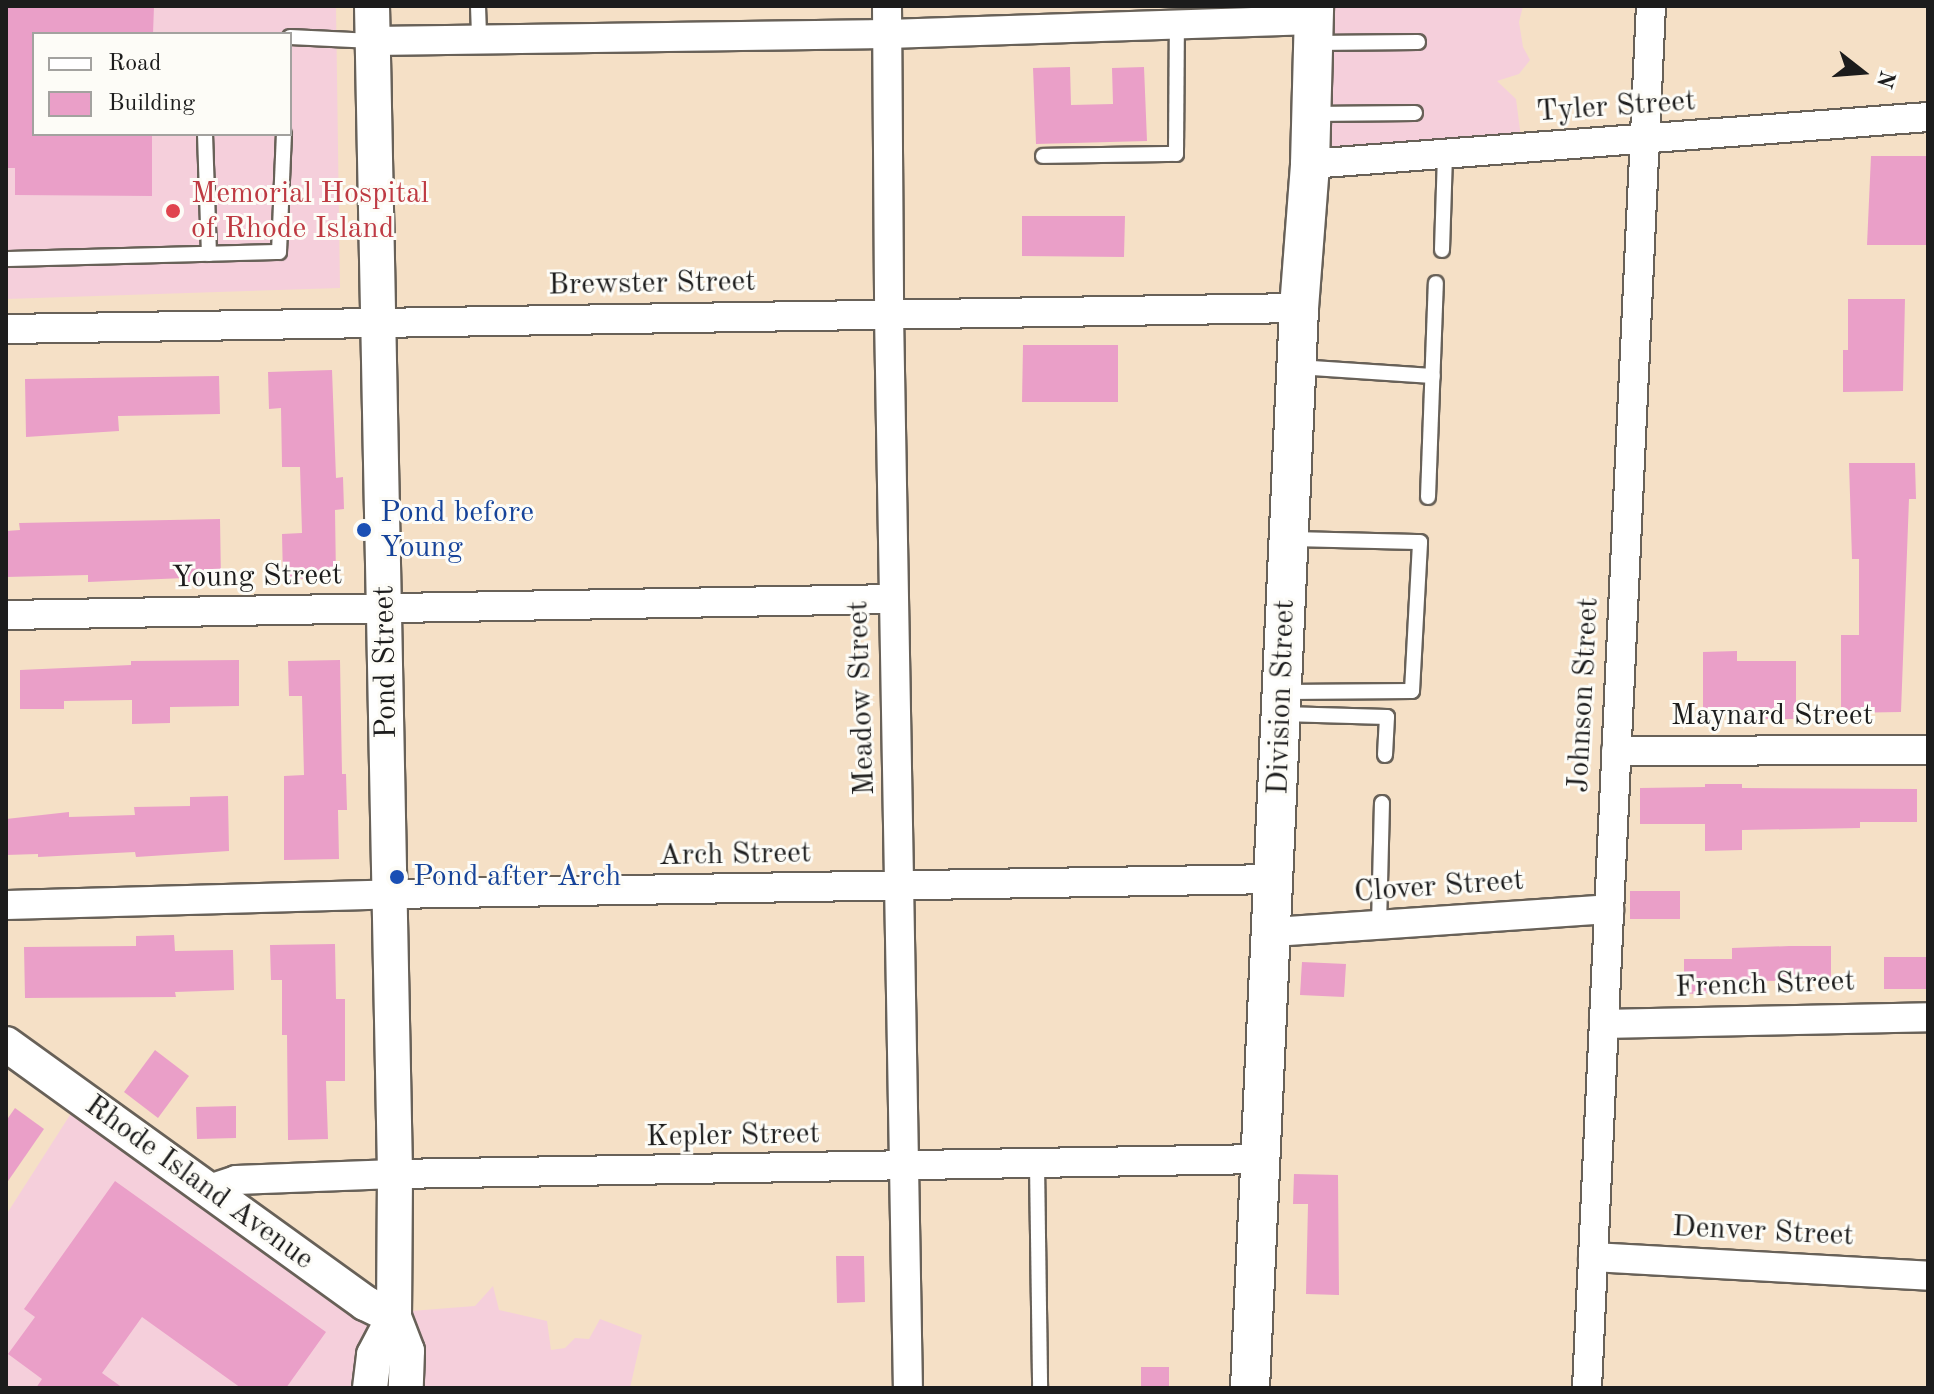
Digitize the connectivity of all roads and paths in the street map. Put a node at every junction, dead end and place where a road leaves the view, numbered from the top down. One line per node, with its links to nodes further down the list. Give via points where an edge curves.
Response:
1 (372, 6): 10 (street, Pond Street)
2 (478, 6): 9 (lane)
3 (887, 6): 7 (street, Meadow Street)
4 (1651, 6): 17 (street, Johnson Street)
5 (1313, 23): 6 (street); 11 (lane); 13 (main road, Division Street)
6 (1177, 24): 7 (street); 19 (lane, via 1176,154)
7 (888, 34): 9 (street); 26 (street, Meadow Street)
8 (292, 37): 10 (lane)
9 (479, 39): 10 (street)
10 (373, 41): 27 (street, Pond Street)
11 (1418, 42)
12 (1415, 113): 13 (lane)
13 (1311, 114): 20 (main road, Division Street)
14 (1928, 117): 17 (street, Tyler Street)
15 (205, 136): 22 (lane)
16 (284, 136): 22 (lane, via 279,252)
17 (1646, 140): 18 (street, Tyler Street); 38 (street, Johnson Street)
18 (1445, 154): 20 (street, Tyler Street); 21 (lane)
19 (1043, 156)
20 (1310, 164): 25 (main road, Division Street)
21 (1442, 250)
22 (209, 254): 23 (lane)
23 (6, 259)
24 (1436, 283): 30 (lane)
25 (1299, 308): 26 (street, Brewster Street); 29 (main road, Division Street)
26 (889, 314): 27 (street, Brewster Street); 33 (street, Meadow Street)
27 (380, 323): 28 (street, Brewster Street); 34 (street, Pond Street)
28 (6, 329)
29 (1296, 367): 30 (lane); 32 (main road, Division Street)
30 (1433, 376): 31 (lane)
31 (1428, 497)
32 (1289, 539): 36 (main road, Division Street); 36 (lane, via 1420,542 1412,691)
33 (893, 599): 34 (street, Young Street); 42 (street, Meadow Street)
34 (385, 609): 35 (street, Young Street); 43 (street, Pond Street)
35 (6, 615)
36 (1282, 703): 39 (lane, via 1387,717); 41 (main road, Division Street)
37 (1928, 750): 38 (street, Maynard Street)
38 (1616, 751): 45 (street, Johnson Street)
39 (1385, 755)
40 (1382, 803): 46 (lane)
41 (1274, 879): 42 (street, Arch Street); 47 (main road, Division Street)
42 (901, 885): 43 (street, Arch Street); 53 (street, Meadow Street)
43 (390, 894): 44 (street, Arch Street); 54 (street, Pond Street)
44 (6, 905)
45 (1609, 909): 46 (street, Clover Street); 49 (street, Johnson Street)
46 (1379, 925): 47 (street, Clover Street)
47 (1273, 932): 51 (main road, Division Street)
48 (1928, 1017): 49 (street, French Street)
49 (1604, 1024): 56 (street, Johnson Street)
50 (6, 1044): 55 (street, Rhode Island Avenue)
51 (1260, 1159): 52 (street, Kepler Street); 63 (main road, Division Street)
52 (1037, 1164): 53 (street, Kepler Street); 62 (lane)
53 (905, 1167): 54 (street, Kepler Street); 61 (street, Meadow Street)
54 (395, 1174): 55 (street, Kepler Street, via 236,1180); 58 (street, Pond Street)
55 (209, 1189): 58 (street, Rhode Island Avenue, via 365,1303)
56 (1593, 1257): 57 (street, Denver Street); 64 (street, Johnson Street)
57 (1928, 1276)
58 (394, 1317): 59 (street, Pond Street, via 374,1355); 60 (street, Pond Street, via 407,1351)
59 (370, 1388)
60 (406, 1388)
61 (908, 1388)
62 (1040, 1388)
63 (1250, 1388)
64 (1587, 1388)

